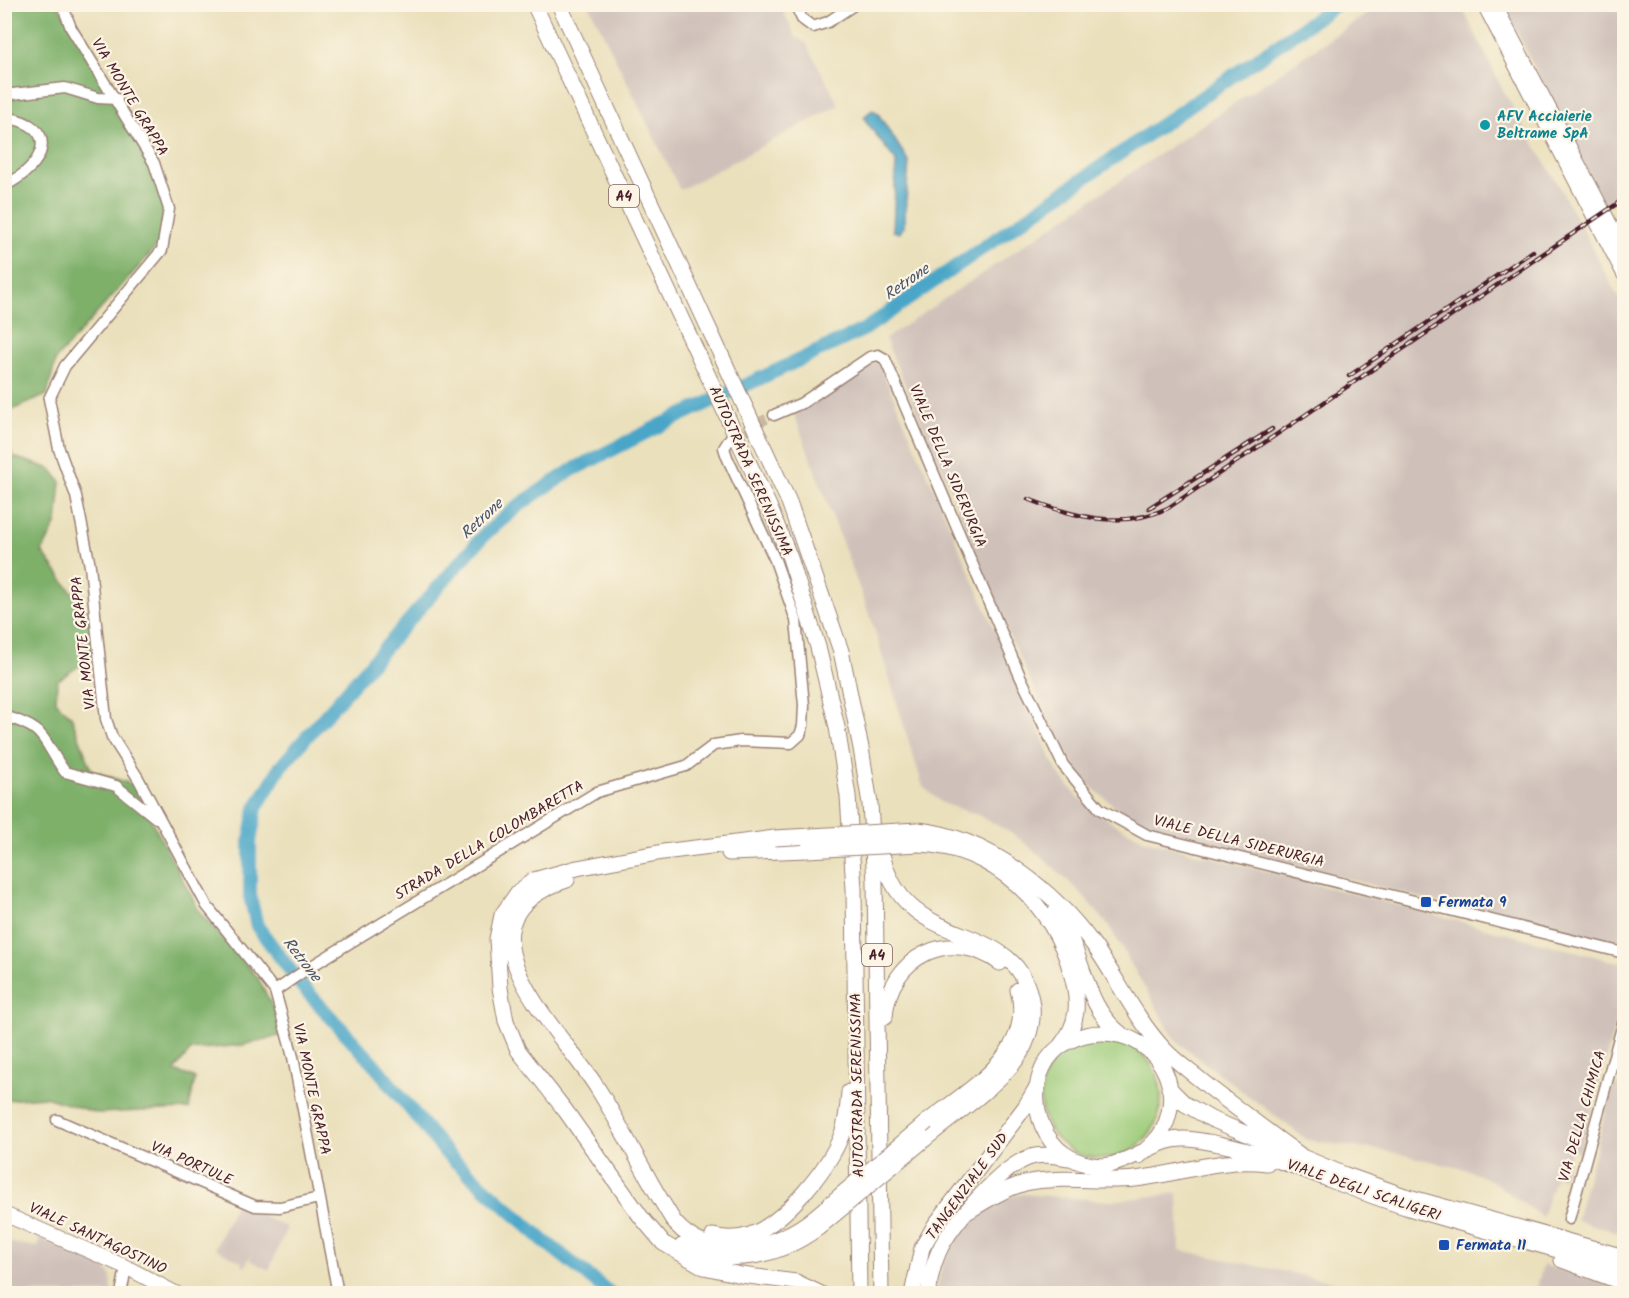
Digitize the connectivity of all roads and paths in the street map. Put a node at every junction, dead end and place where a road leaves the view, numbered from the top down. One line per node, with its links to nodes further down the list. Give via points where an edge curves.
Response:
1 (62, 4): 9 (street, VIA MONTE GRAPPA, via 71,28)
2 (534, 4): 21 (highway, AUTOSTRADA SERENISSIMA / A4, via 790,558 826,676 845,768)
3 (559, 4): 16 (highway, AUTOSTRADA SERENISSIMA / A4, via 808,548)
4 (795, 4): 5 (street, via 806,23 813,27)
5 (855, 4)
6 (1484, 4): 13 (main road)
7 (1494, 4): 12 (main road)
8 (4, 95): 9 (street, via 64,88)
9 (117, 99): 18 (street, VIA MONTE GRAPPA, via 154,163 169,209 162,250 65,366 49,399 59,449 76,496 90,566 106,719 112,737)
10 (4, 117): 11 (street, via 23,120 42,137 38,162)
11 (4, 186)
12 (1624, 252)
13 (1624, 274)
14 (774, 415): 22 (street, VIALE DELLA SIDERURGIA, via 802,403 870,357 879,355 885,359 1020,676 1063,765 1100,809 1147,835)
15 (731, 437): 23 (street, STRADA DELLA COLOMBARETTA, via 724,448 727,457 775,560 796,620 804,705 800,735 791,743 741,741 714,746 686,766 597,792)
16 (842, 651): 40 (highway, bridge, via 867,739 882,858 892,883 924,916 984,942 1005,956 1020,972 1032,1016 1018,1057 999,1078); 44 (highway, AUTOSTRADA SERENISSIMA / A4, via 870,804 875,881)
17 (4, 716): 18 (street, via 28,723 46,737 64,772 116,786)
18 (163, 823): 23 (street, VIA MONTE GRAPPA, via 207,906)
19 (918, 837): 20 (highway, via 943,834 977,846); 26 (highway, via 992,866 1026,892 1045,916 1064,949 1078,1003 1071,1031); 33 (highway, bridge, via 807,850 714,853 602,871 544,889 527,902 515,919 510,936 511,952 526,991 597,1088); 38 (highway, bridge, via 775,838 663,852 577,868 534,880 518,892 502,915 496,939 506,1022 518,1050)
20 (1028, 880): 25 (highway, via 1058,915 1099,1012); 32 (highway, via 1086,935 1166,1051)
21 (854, 888): 33 (highway, via 848,1105 842,1134 826,1164 768,1226 736,1238 714,1237 689,1226 669,1208); 52 (highway, AUTOSTRADA SERENISSIMA / A4)
22 (1624, 953)
23 (279, 988): 34 (street, VIA MONTE GRAPPA)
24 (1624, 1020): 39 (street, VIA DELLA CHIMICA)
25 (1121, 1034): 26 (highway, VIALE DEGLI SCALIGERI, via 1088,1033); 28 (highway, VIALE DEGLI SCALIGERI, via 1154,1055)
26 (1059, 1048): 27 (highway, VIALE DEGLI SCALIGERI)
27 (1038, 1084): 31 (highway, VIALE DEGLI SCALIGERI, via 1036,1105 1040,1122 1051,1141); 54 (highway, TANGENZIALE SUD, via 1025,1107 935,1225 922,1248)
28 (1169, 1088): 30 (highway, VIALE DEGLI SCALIGERI, via 1164,1128); 32 (highway, VIALE DEGLI SCALIGERI, via 1185,1104 1211,1119)
29 (57, 1120): 34 (street, VIA PORTULE, via 255,1206 280,1207)
30 (1139, 1156): 31 (highway, VIALE DEGLI SCALIGERI, via 1102,1166); 32 (highway, VIALE DEGLI SCALIGERI, via 1167,1142 1185,1139)
31 (1071, 1158): 36 (highway, TANGENZIALE SUD, via 1050,1155 1017,1163)
32 (1298, 1161): 35 (highway, VIALE DEGLI SCALIGERI); 36 (highway, via 1218,1162 1133,1179 1048,1179 998,1194); 41 (highway, VIALE DEGLI SCALIGERI, via 1409,1208)
33 (651, 1183): 40 (highway, via 682,1232 716,1246 741,1249 774,1242)
34 (319, 1198): 50 (street, VIA MONTE GRAPPA)
35 (1449, 1208): 42 (highway); 43 (highway, VIALE DEGLI SCALIGERI)
36 (967, 1212): 55 (highway, TANGENZIALE SUD, via 941,1246)
37 (4, 1214): 45 (main road, VIALE SANT'AGOSTINO)
38 (640, 1217): 40 (highway, via 684,1247 720,1258 772,1252 799,1241); 51 (highway, via 663,1244 704,1267 796,1282)
39 (1569, 1219)
40 (817, 1222): 44 (highway, bridge, via 927,1122 997,1066 1009,1052 1019,1030 1022,1009 1013,980 1001,964 978,951 946,948 926,953 905,967 890,991 885,1030 886,1143)
41 (1472, 1226): 46 (highway, VIALE DEGLI SCALIGERI); 47 (highway)
42 (1624, 1248)
43 (1624, 1257)
44 (881, 1263): 53 (highway, AUTOSTRADA SERENISSIMA / A4)
45 (126, 1267): 48 (street); 49 (main road, VIALE SANT'AGOSTINO)
46 (1624, 1268)
47 (1624, 1283)
48 (121, 1293)
49 (177, 1293)
50 (338, 1293)
51 (821, 1293)
52 (859, 1293)
53 (881, 1293)
54 (912, 1293)
55 (928, 1293)

